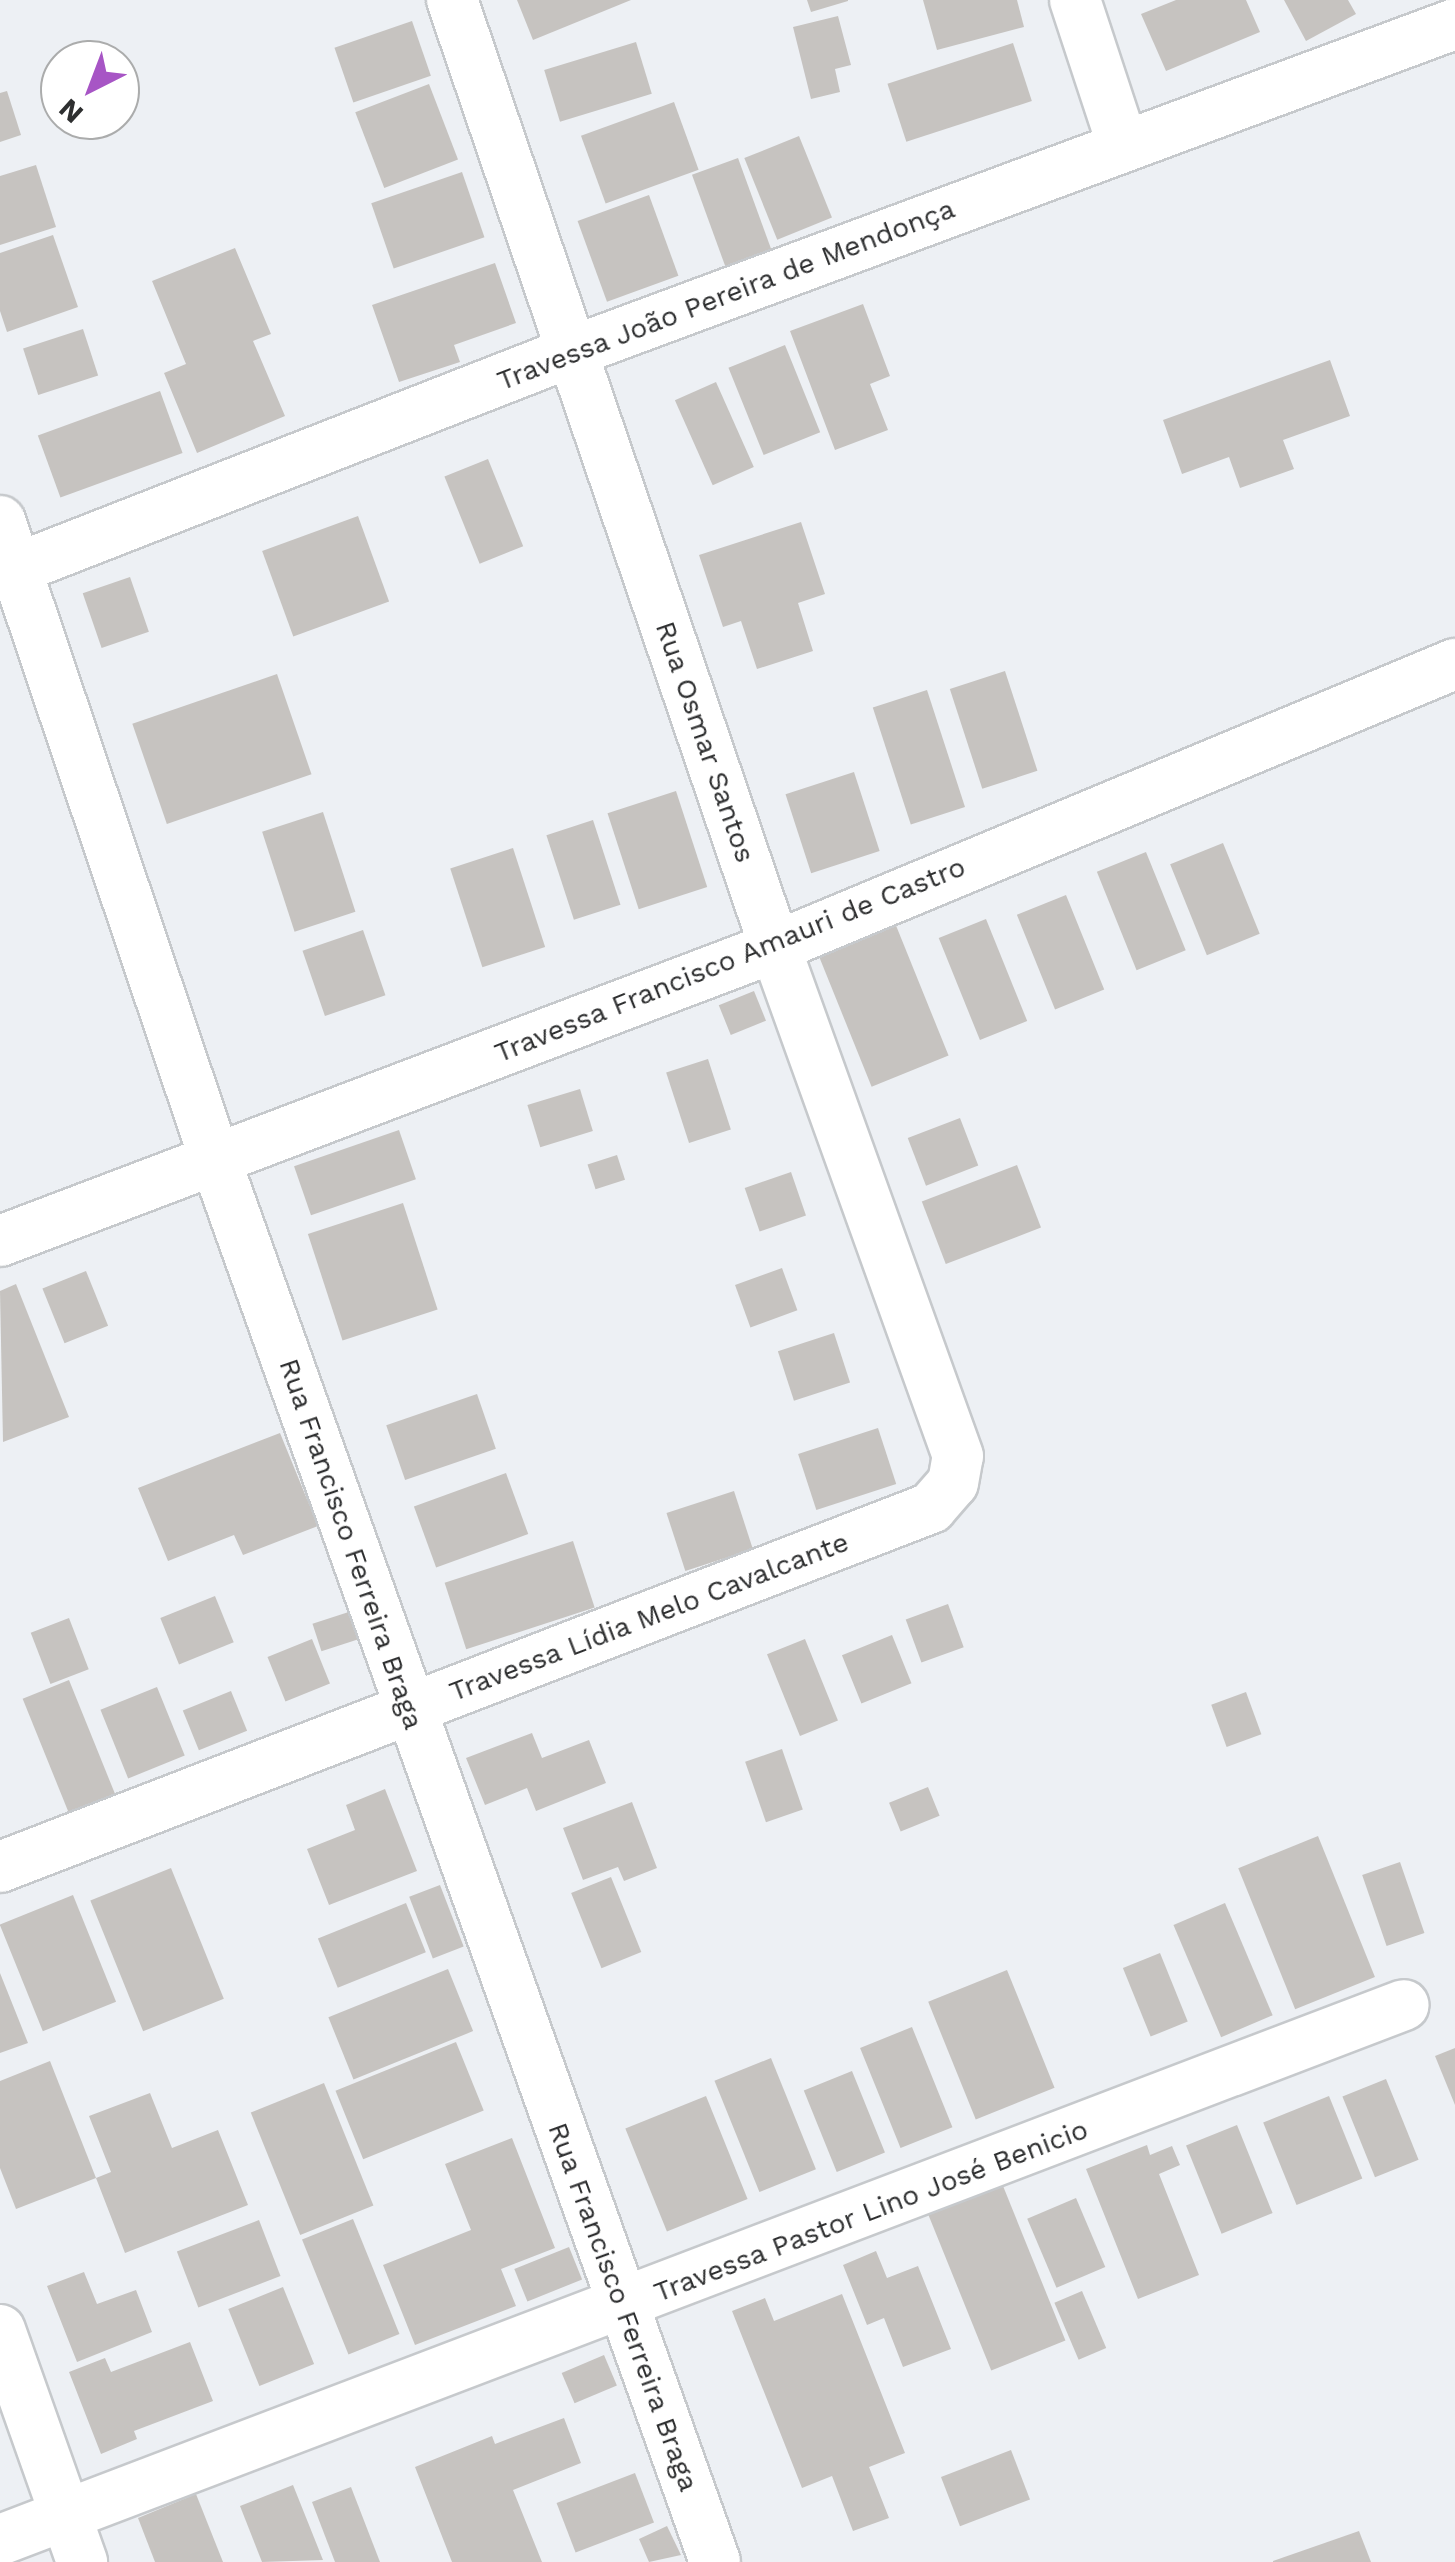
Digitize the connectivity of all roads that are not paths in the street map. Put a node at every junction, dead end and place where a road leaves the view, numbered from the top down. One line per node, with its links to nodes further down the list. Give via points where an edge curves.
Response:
1 (452, 0): 5 (street, Rua Osmar Santos)
2 (1075, 0): 4 (street)
3 (1455, 24): 4 (street, Travessa João Pereira de Mendonça)
4 (1123, 146): 5 (street, Travessa João Pereira de Mendonça)
5 (571, 352): 7 (street, Travessa João Pereira de Mendonça); 9 (street, Rua Osmar Santos)
6 (0, 521): 7 (street, Rua Francisco Ferreira Braga)
7 (8, 572): 10 (street, Rua Francisco Ferreira Braga)
8 (1455, 664): 9 (street, Travessa Francisco Amauri de Castro)
9 (776, 947): 10 (street, Travessa Francisco Amauri de Castro); 12 (street, Rua Osmar Santos, via 958,1456)
10 (215, 1159): 11 (street, Travessa Francisco Amauri de Castro); 13 (street, Rua Francisco Ferreira Braga)
11 (0, 1241)
12 (953, 1482): 13 (street, Travessa Lídia Melo Cavalcante, via 931,1508)
13 (409, 1709): 14 (street, Travessa Lídia Melo Cavalcante); 16 (street, Rua Francisco Ferreira Braga)
14 (0, 1867)
15 (1404, 2004): 16 (street, Travessa Pastor Lino José Benicio)
16 (622, 2307): 18 (street, Travessa Pastor Lino José Benicio); 21 (street, Rua Francisco Ferreira Braga)
17 (0, 2330): 18 (street)
18 (66, 2516): 19 (street, Travessa Pastor Lino José Benicio); 20 (street)
19 (0, 2540)
20 (82, 2562)
21 (715, 2562)

